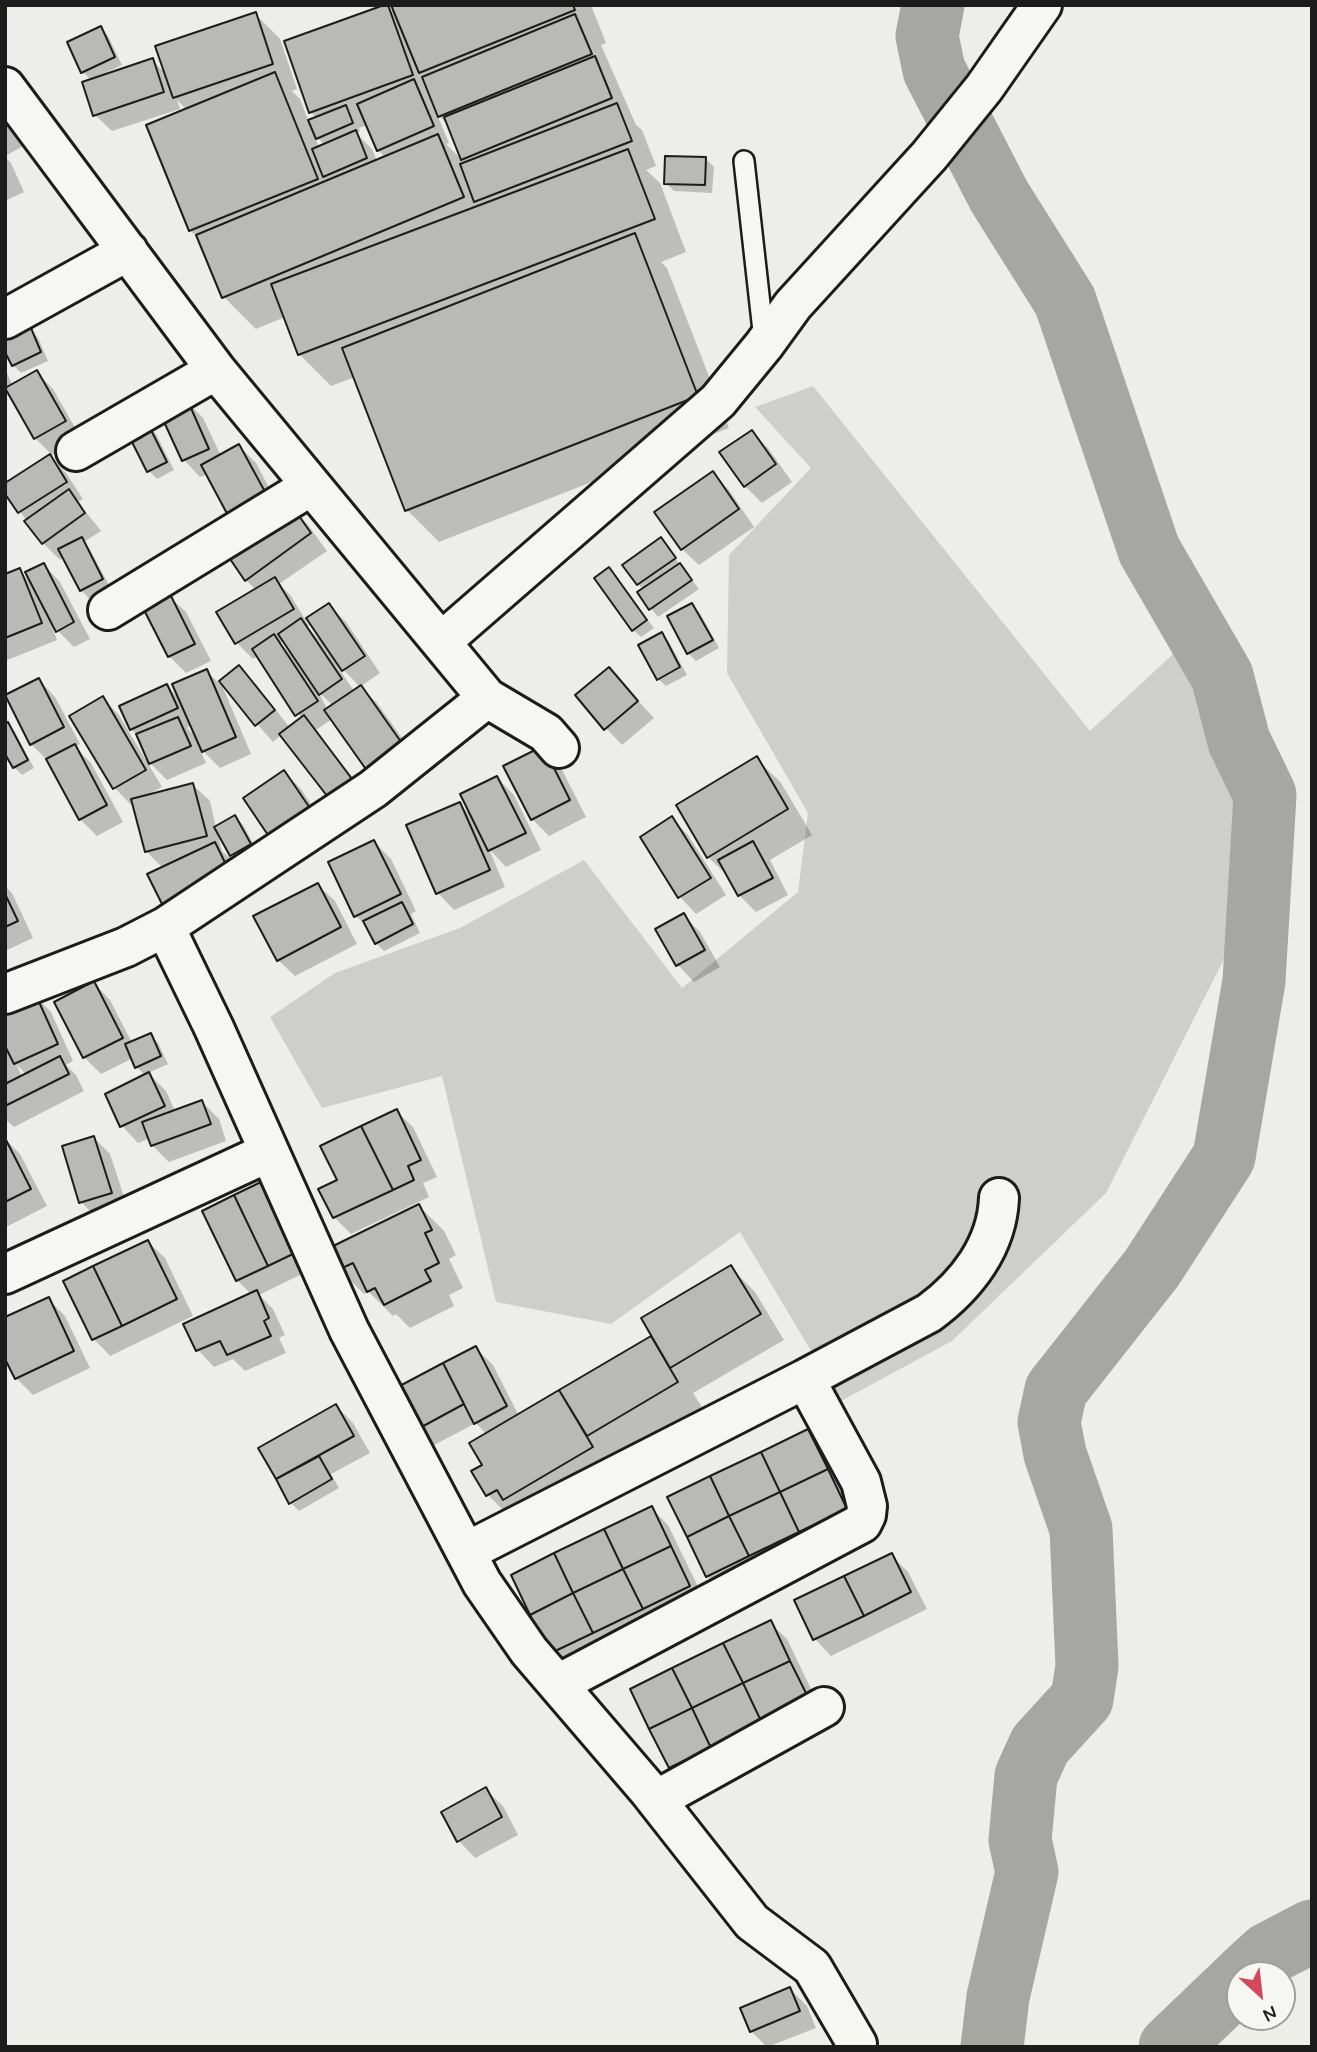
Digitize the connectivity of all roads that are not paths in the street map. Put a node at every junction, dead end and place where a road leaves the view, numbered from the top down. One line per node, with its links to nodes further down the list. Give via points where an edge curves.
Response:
1 (1042, 5): 6 (street, via 929,156 793,305)
2 (5, 87): 4 (street)
3 (744, 161): 6 (lane)
4 (128, 251): 5 (street); 7 (street)
5 (5, 319)
6 (764, 345): 11 (street, via 718,401)
7 (216, 370): 8 (street); 9 (street)
8 (76, 451)
9 (311, 486): 10 (street); 11 (street)
10 (108, 610)
11 (441, 642): 12 (street)
12 (487, 698): 13 (street, via 546,733); 14 (street, via 373,789)
13 (559, 748)
14 (165, 927): 15 (street); 16 (street)
15 (5, 994)
16 (268, 1152): 18 (street); 20 (street, via 349,1330)
17 (999, 1198): 19 (street, via 988,1245 948,1299)
18 (5, 1274)
19 (805, 1379): 20 (street); 21 (street, via 861,1482 867,1506 862,1523)
20 (466, 1552): 21 (street, via 490,1594)
21 (558, 1684): 23 (street)
22 (824, 1707): 23 (street)
23 (656, 1800): 24 (street, via 752,1922 813,1967)
24 (856, 2044)

